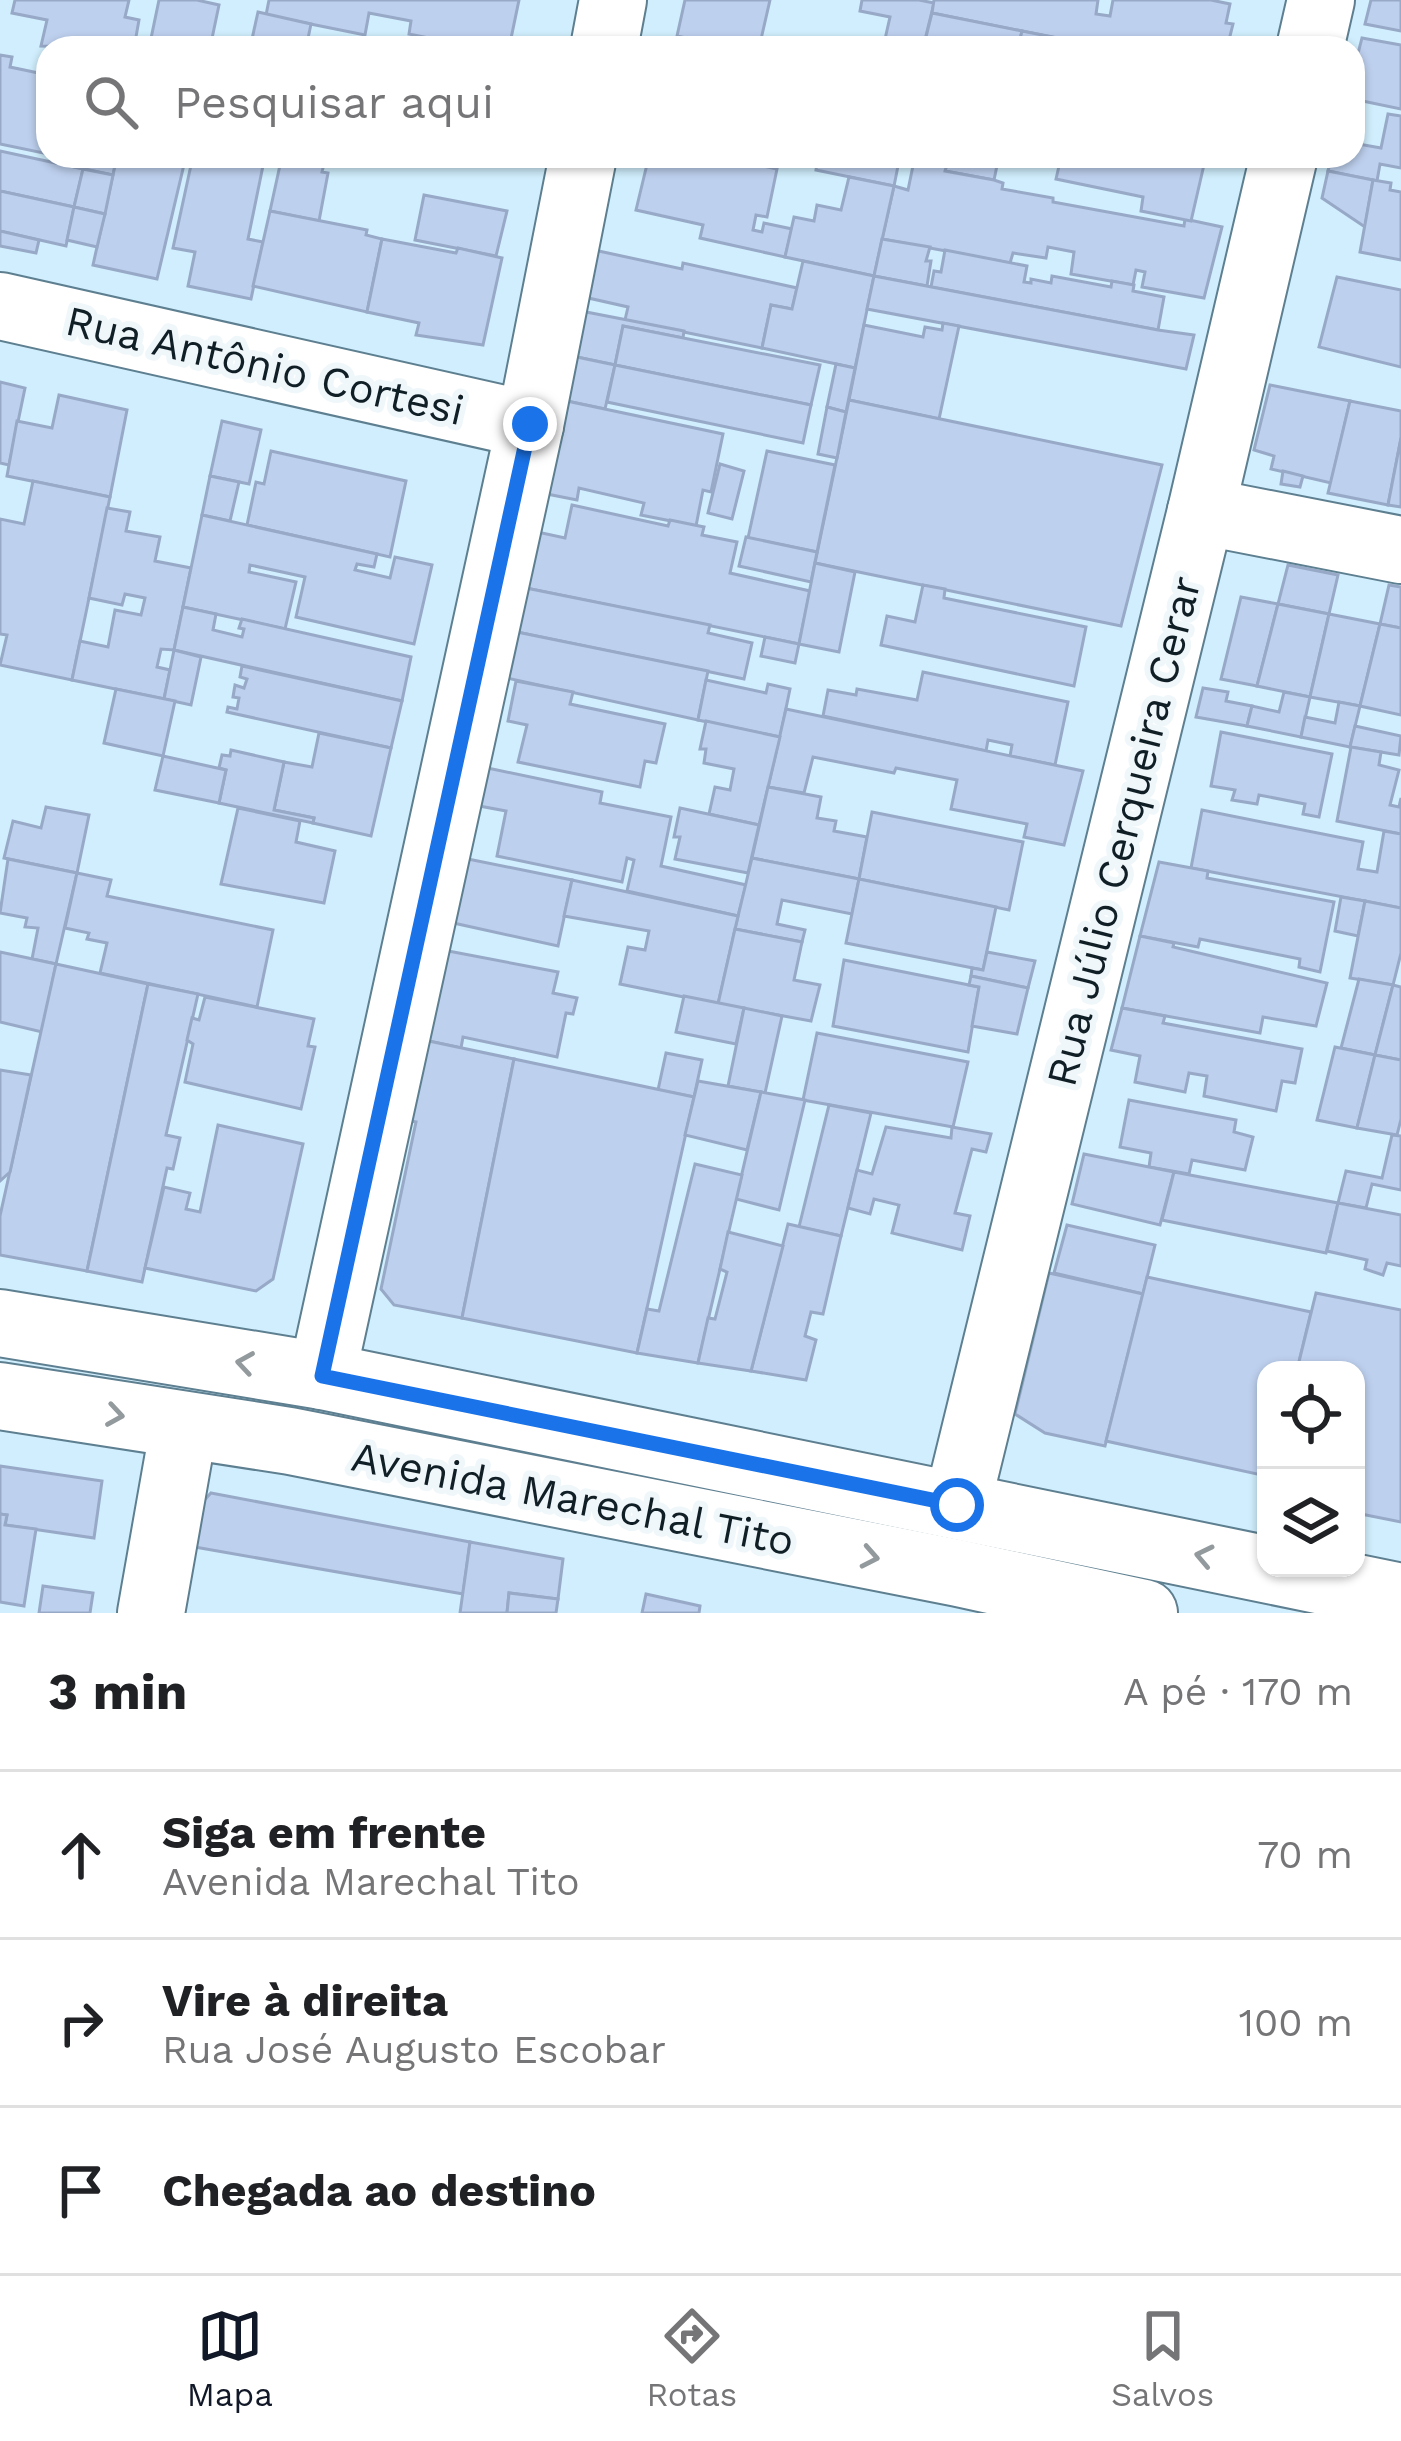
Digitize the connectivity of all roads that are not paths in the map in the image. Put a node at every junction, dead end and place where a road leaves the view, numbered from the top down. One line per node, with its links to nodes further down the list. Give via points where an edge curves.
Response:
1 (613, 0): 3 (street)
2 (1321, 0): 4 (street)
3 (606, 36)
4 (1313, 36)
5 (581, 168): 8 (street)
6 (1281, 168): 9 (street, Rua Júlio Cerqueira Cerar)
7 (0, 305): 8 (street, Rua Antônio Cortesi)
8 (530, 424): 12 (street)
9 (1202, 511): 10 (street); 15 (street, Rua Júlio Cerqueira Cerar)
10 (1401, 550)
11 (0, 1323): 12 (street, Avenida Marechal Tito, one-way to 11)
12 (322, 1376): 15 (street, Avenida Marechal Tito)
13 (0, 1396): 14 (street, Avenida Marechal Tito, one-way to 14)
14 (184, 1426): 17 (street); 18 (street, Avenida Marechal Tito, one-way to 18)
15 (957, 1505): 16 (street, Avenida Marechal Tito, one-way to 15)
16 (1401, 1597)
17 (152, 1613)
18 (1144, 1613)

